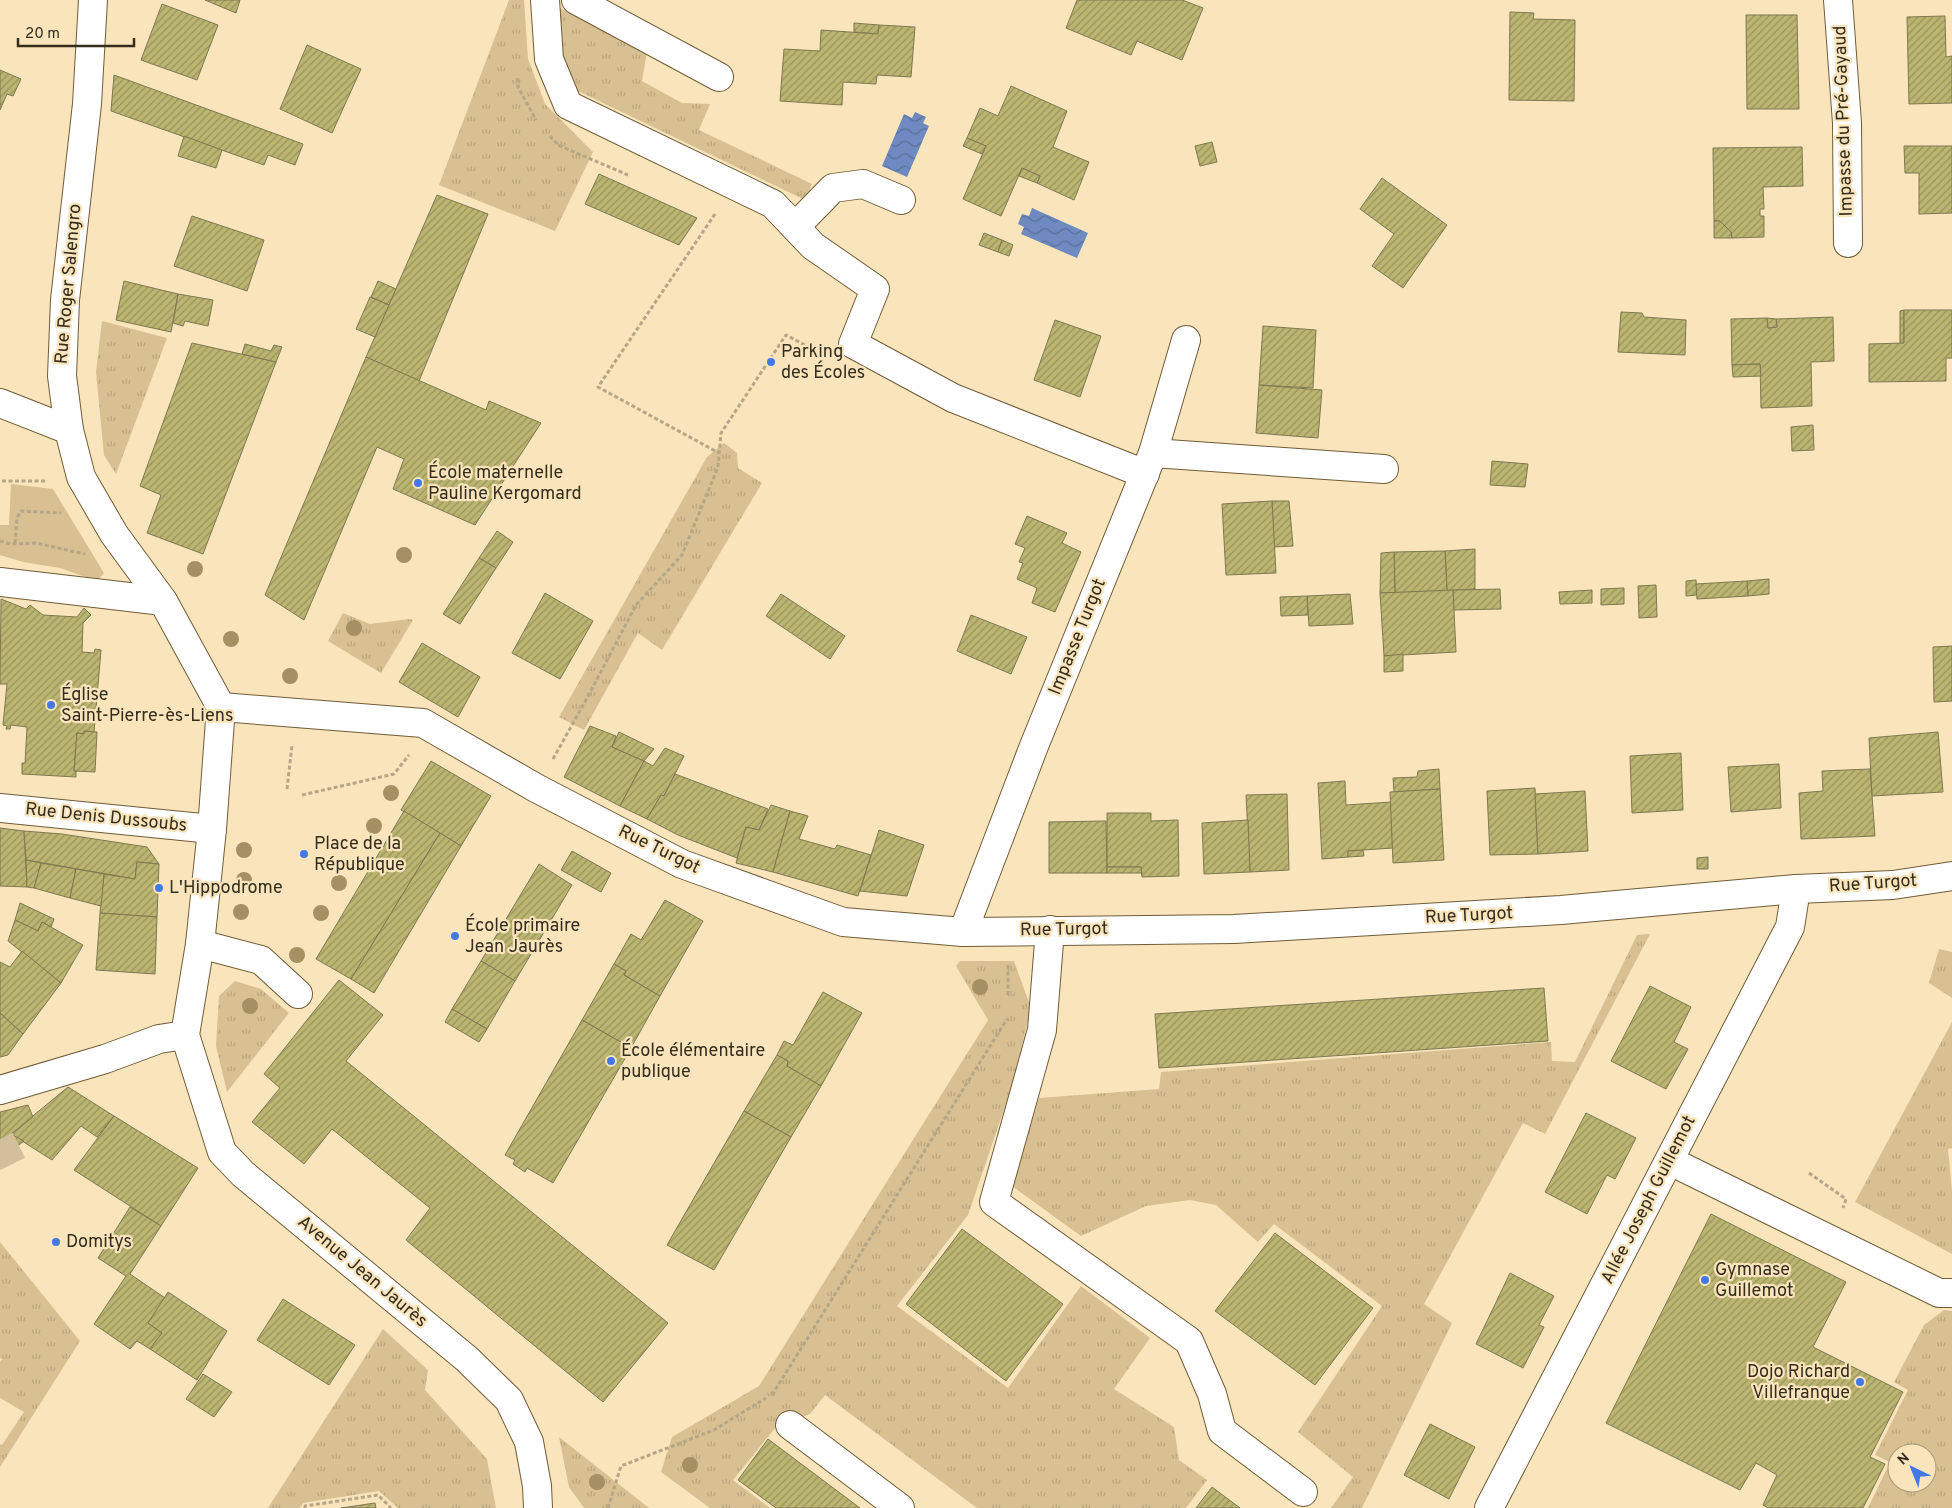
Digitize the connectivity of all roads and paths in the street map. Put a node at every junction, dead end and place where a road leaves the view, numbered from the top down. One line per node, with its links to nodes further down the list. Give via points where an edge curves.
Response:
1 (93, 0): 17 (street, Rue Roger Salengro, via 87,104 65,300 62,376)
2 (545, 0): 12 (street, via 549,59 568,105 773,204)
3 (576, 0): 6 (street)
4 (1838, 0): 13 (street, Impasse du Pré-Gayaud, via 1848,123)
5 (518, 69): 7 (path, via 518,87)
6 (719, 77)
7 (538, 123)
8 (545, 130): 9 (path, via 558,145)
9 (637, 179)
10 (901, 200): 12 (street, via 863,184 834,188)
11 (707, 209): 18 (path, via 716,213 598,387)
12 (795, 228): 19 (street, via 813,246 875,289 853,344 952,398)
13 (1848, 243)
14 (1186, 340): 19 (street, Impasse Turgot)
15 (825, 356): 18 (path, via 786,334 721,433)
16 (0, 403): 17 (street)
17 (69, 430): 28 (street, Rue Roger Salengro, via 81,477 114,534)
18 (719, 453): 32 (path, via 718,467 682,555 636,604)
19 (1149, 464): 20 (street); 40 (street, Impasse Turgot, via 1034,746)
20 (1384, 470)
21 (2, 481): 22 (path)
22 (25, 482)
23 (65, 514): 25 (path, via 20,511)
24 (0, 541): 25 (path)
25 (15, 543): 26 (path, via 36,543 84,555)
26 (89, 551)
27 (0, 582): 28 (street)
28 (163, 601): 29 (street, Rue Roger Salengro)
29 (221, 707): 30 (street, Rue Turgot, via 423,723); 36 (street)
30 (431, 728): 34 (path, via 394,774); 40 (street, Rue Turgot, via 536,788 682,864 843,922)
31 (293, 736): 33 (path)
32 (550, 762)
33 (287, 789)
34 (302, 795)
35 (0, 808): 36 (street, Rue Denis Dussoubs)
36 (212, 829): 41 (street)
37 (1952, 876): 38 (street, Rue Turgot, via 1894,885)
38 (1796, 889): 39 (street, Rue Turgot, via 1561,910 1244,928); 48 (street, Allée Joseph Guillemot, via 1790,927)
39 (1050, 930): 40 (street, Rue Turgot); 51 (street, via 1042,1030 994,1202 1189,1341 1212,1394 1222,1431)
40 (963, 932)
41 (200, 944): 43 (street, via 261,960); 46 (street)
42 (1008, 957): 44 (path)
43 (298, 994)
44 (1008, 1001)
45 (1008, 1010): 55 (path, via 1008,1019 772,1394 714,1430 621,1466)
46 (185, 1035): 47 (street, via 159,1039 105,1059); 54 (street, Avenue Jean Jaurès, via 222,1152 243,1174 467,1359 509,1400 530,1442)
47 (0, 1090)
48 (1670, 1161): 49 (street, via 1939,1294); 57 (street, Allée Joseph Guillemot)
49 (1952, 1293)
50 (790, 1425): 56 (street)
51 (1303, 1492)
52 (305, 1508): 53 (path, via 378,1495)
53 (391, 1508)
54 (538, 1508)
55 (608, 1508)
56 (900, 1508)
57 (1489, 1508)

